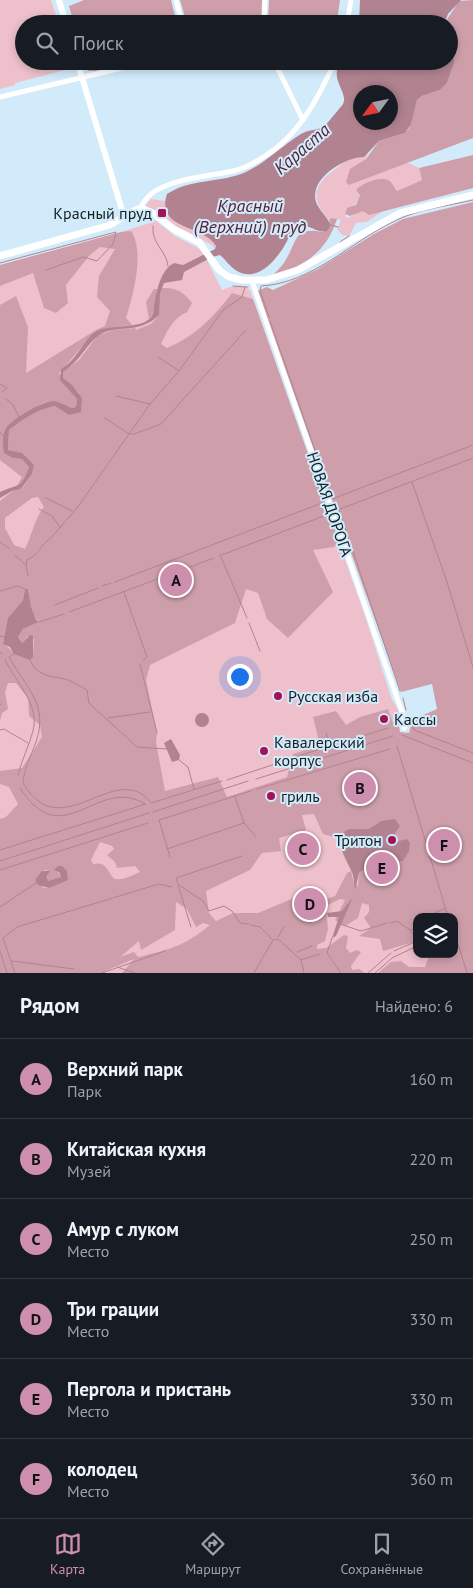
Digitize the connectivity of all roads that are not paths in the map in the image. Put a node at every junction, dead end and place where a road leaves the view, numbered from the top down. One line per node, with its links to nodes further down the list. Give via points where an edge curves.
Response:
1 (59, 0): 5 (street)
2 (176, 0): 6 (street)
3 (265, 0): 7 (street)
4 (351, 0): 8 (street)
5 (63, 15)
6 (180, 15)
7 (264, 15)
8 (349, 15)
9 (80, 70): 13 (street)
10 (112, 70): 13 (street)
11 (278, 70): 15 (street)
12 (331, 70): 15 (street)
13 (82, 77): 14 (street); 18 (street, via 122,210)
14 (0, 98)
15 (303, 120): 17 (street, via 276,148 250,165 164,186 142,203)
16 (473, 195): 20 (main road, via 400,213 298,270 274,279)
17 (141, 208): 18 (main road); 20 (main road, via 199,242 228,277)
18 (127, 214): 19 (main road, via 110,224)
19 (0, 256)
20 (252, 281): 21 (street, НОВАЯ ДОРОГА, via 403,715)
21 (404, 728)

